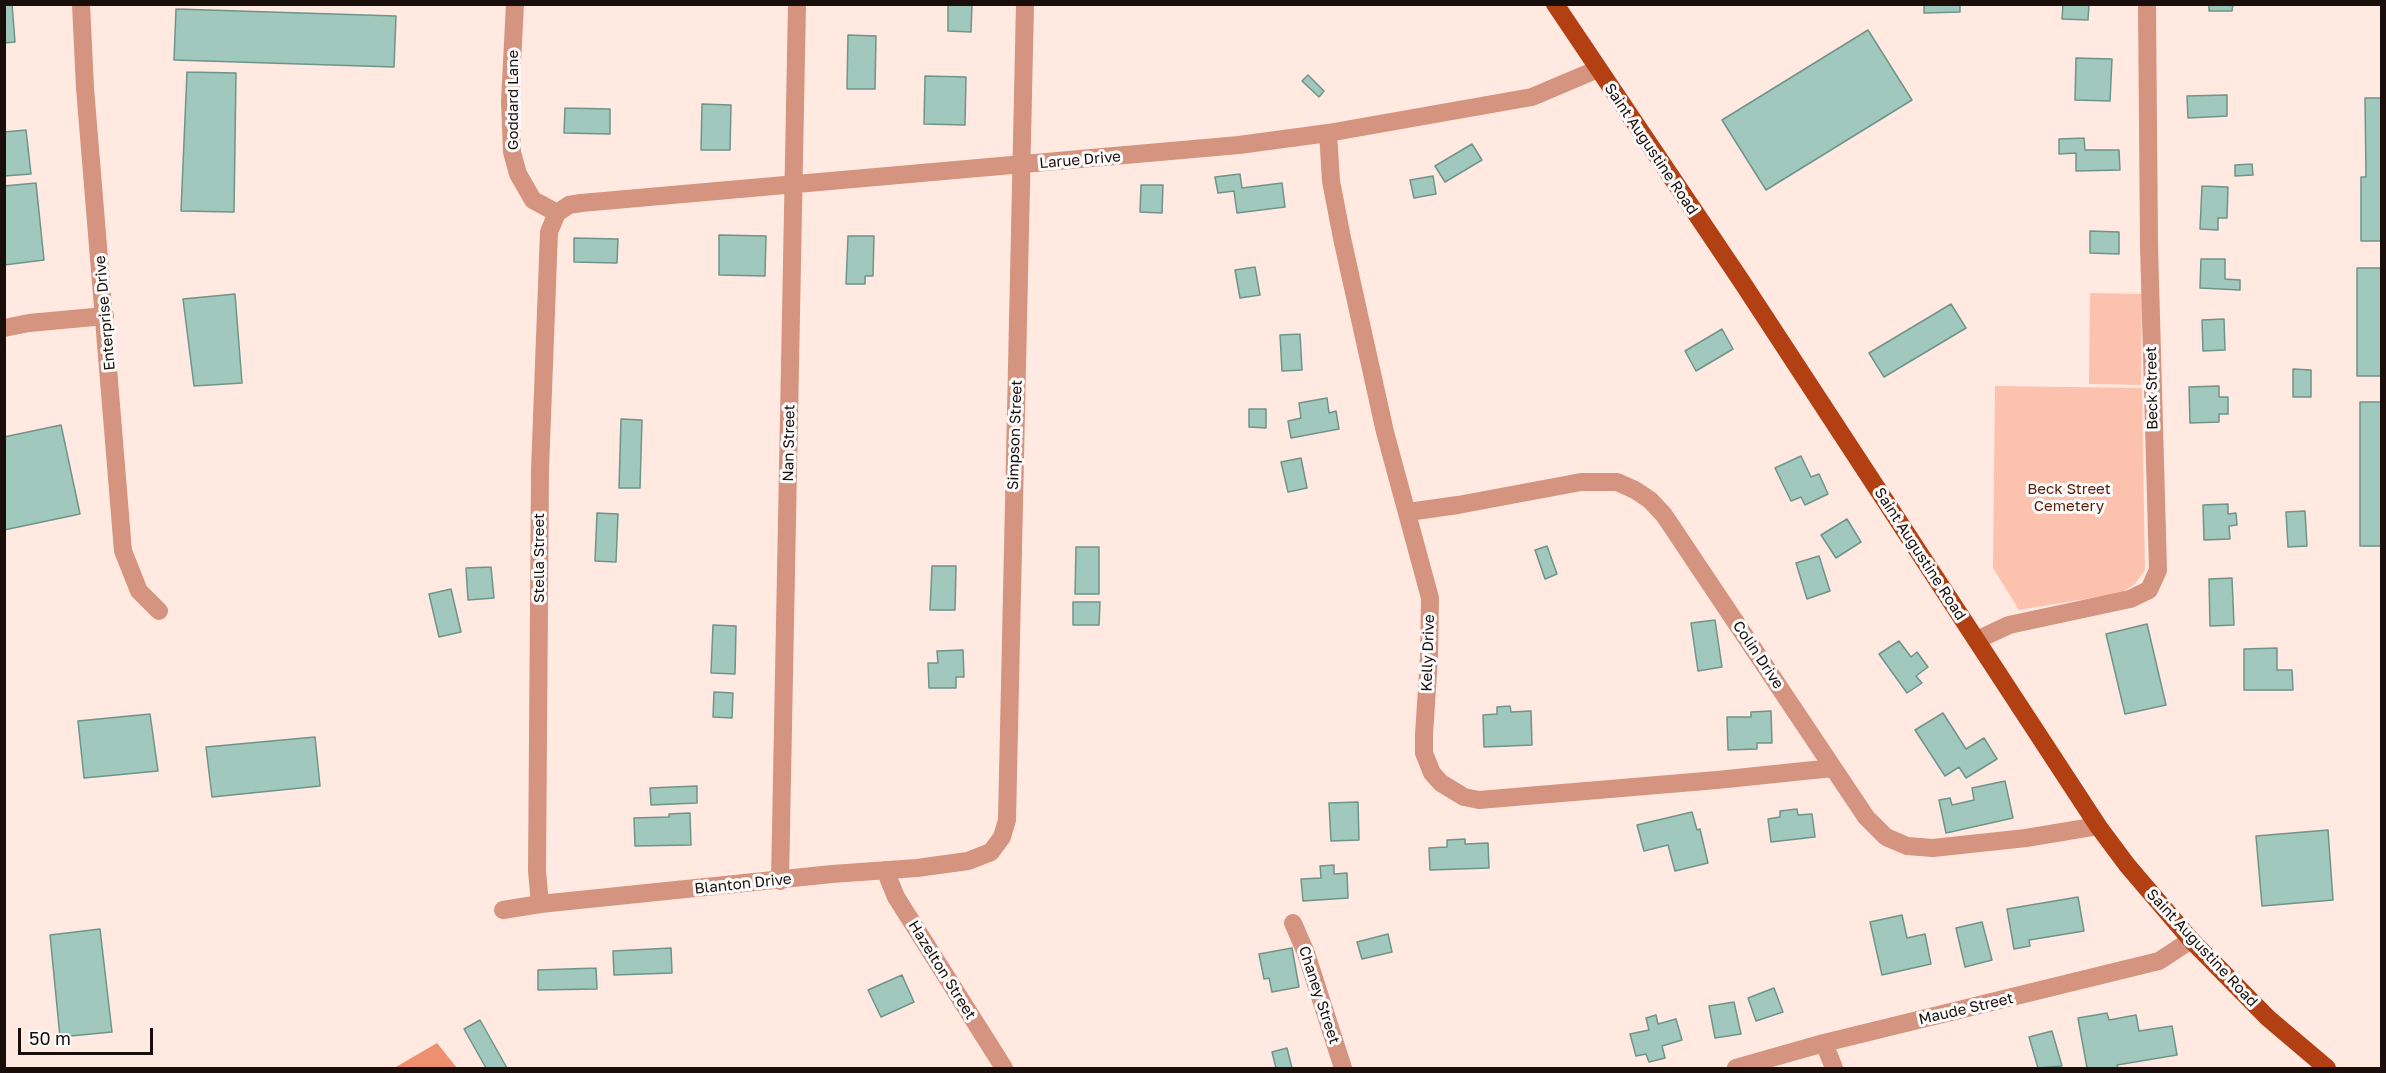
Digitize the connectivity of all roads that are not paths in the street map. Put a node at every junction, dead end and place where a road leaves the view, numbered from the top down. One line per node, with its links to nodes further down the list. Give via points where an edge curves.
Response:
1 (81, 4): 12 (street, Enterprise Drive)
2 (515, 4): 11 (street, Goddard Lane, via 510,101 512,152 518,174 533,200)
3 (797, 4): 10 (street, Nan Street)
4 (1025, 4): 9 (street, Simpson Street)
5 (1555, 4): 7 (main road, Saint Augustine Road)
6 (2147, 4): 16 (street, Beck Street, via 2158,570 2149,590 2130,599 2010,625)
7 (1598, 69): 8 (street, Larue Drive, via 1532,97); 16 (main road, Saint Augustine Road)
8 (1328, 133): 9 (street, Larue Drive); 14 (street, Kelly Drive, via 1331,181 1342,238)
9 (1022, 165): 10 (street, Larue Drive); 19 (street, Simpson Street, via 1007,820 1002,837)
10 (793, 185): 11 (street, Larue Drive, via 581,203 568,205); 21 (street, Nan Street)
11 (557, 213): 22 (street, Stella Street, via 549,232 540,470)
12 (105, 316): 13 (street); 15 (street, Enterprise Drive, via 123,551 139,591)
13 (4, 328)
14 (1408, 512): 17 (street, Colin Drive, via 1581,482 1617,482 1635,490 1664,515); 17 (street, Kelly Drive, via 1430,598 1424,753 1441,783 1464,797 1491,799)
15 (159, 611)
16 (1977, 640): 18 (main road, Saint Augustine Road)
17 (1833, 768): 18 (street, Colin Drive, via 1866,817 1886,837 1907,846 1933,848)
18 (2098, 826): 25 (main road, Saint Augustine Road)
19 (984, 855): 20 (street, Blanton Drive, via 968,861)
20 (885, 870): 21 (street, Blanton Drive); 27 (street, Hazelton Street, via 896,897)
21 (780, 881): 22 (street, Blanton Drive)
22 (540, 904): 23 (street, Blanton Drive)
23 (502, 910)
24 (1293, 923): 28 (street, Chaney Street)
25 (2191, 940): 26 (street, Maude Street, via 2159,961); 31 (main road, Saint Augustine Road, via 2260,1010)
26 (1824, 1042): 29 (street, Maude Street); 30 (street)
27 (1004, 1068)
28 (1343, 1068)
29 (1736, 1068)
30 (1834, 1068)
31 (2327, 1068)

